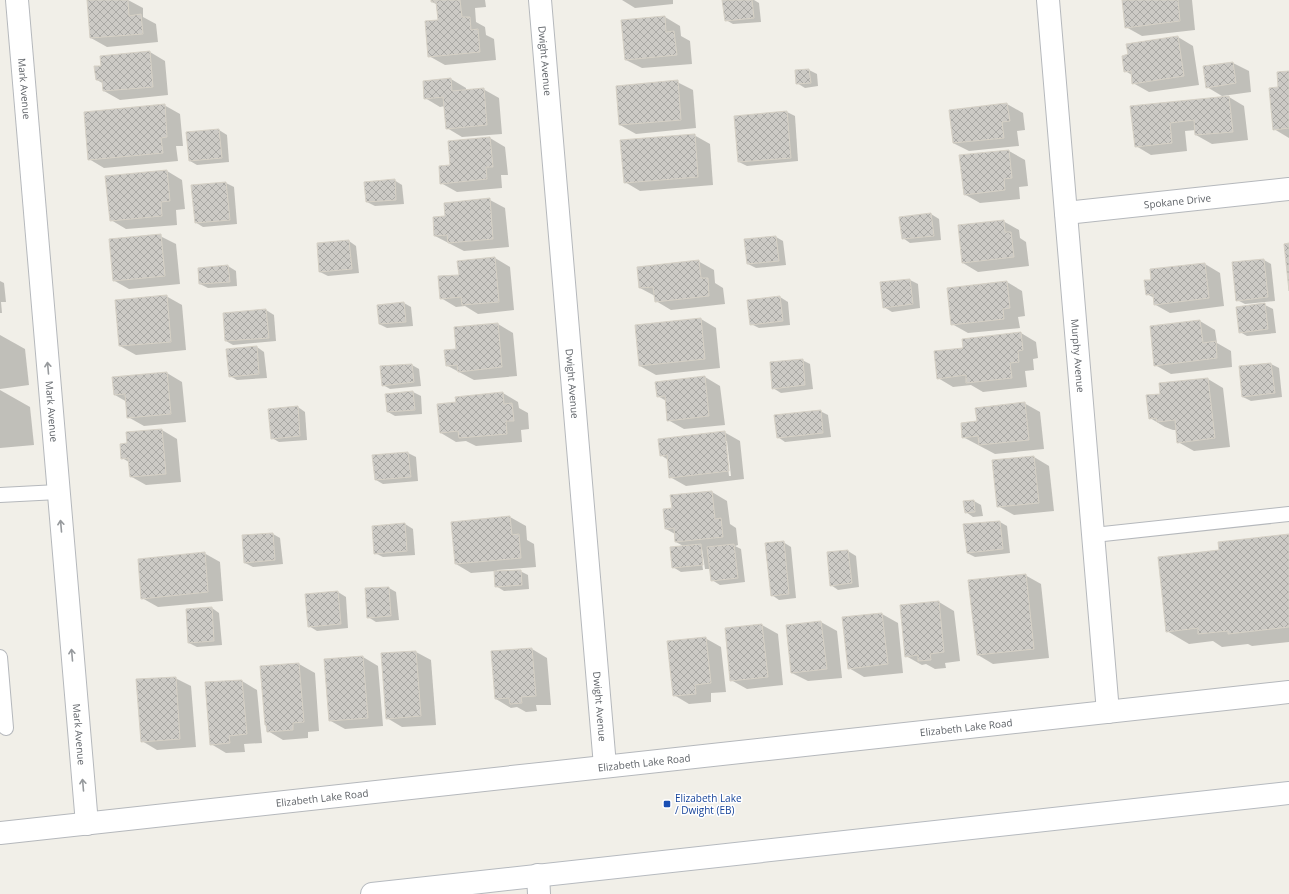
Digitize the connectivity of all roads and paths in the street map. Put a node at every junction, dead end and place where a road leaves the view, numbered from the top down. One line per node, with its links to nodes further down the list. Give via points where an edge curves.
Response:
1 (17, 0): 6 (street, Mark Avenue, one-way to 1)
2 (540, 0): 14 (street, Dwight Avenue)
3 (1048, 0): 5 (street, Murphy Avenue)
4 (1289, 189): 5 (street, Spokane Drive)
5 (1066, 213): 9 (street, Murphy Avenue)
6 (58, 492): 7 (lane); 16 (street, Mark Avenue, one-way to 6)
7 (0, 496)
8 (1289, 514): 9 (lane)
9 (1094, 535): 12 (street, Murphy Avenue)
10 (0, 658): 13 (lane)
11 (1289, 692): 12 (street, Elizabeth Lake Road)
12 (1108, 712): 14 (street, Elizabeth Lake Road)
13 (6, 728)
14 (605, 766): 16 (street, Elizabeth Lake Road)
15 (1289, 793): 18 (street)
16 (87, 824): 17 (street, Elizabeth Lake Road)
17 (0, 833)
18 (539, 885): 19 (street)
19 (488, 888): 20 (street)
20 (372, 894)

